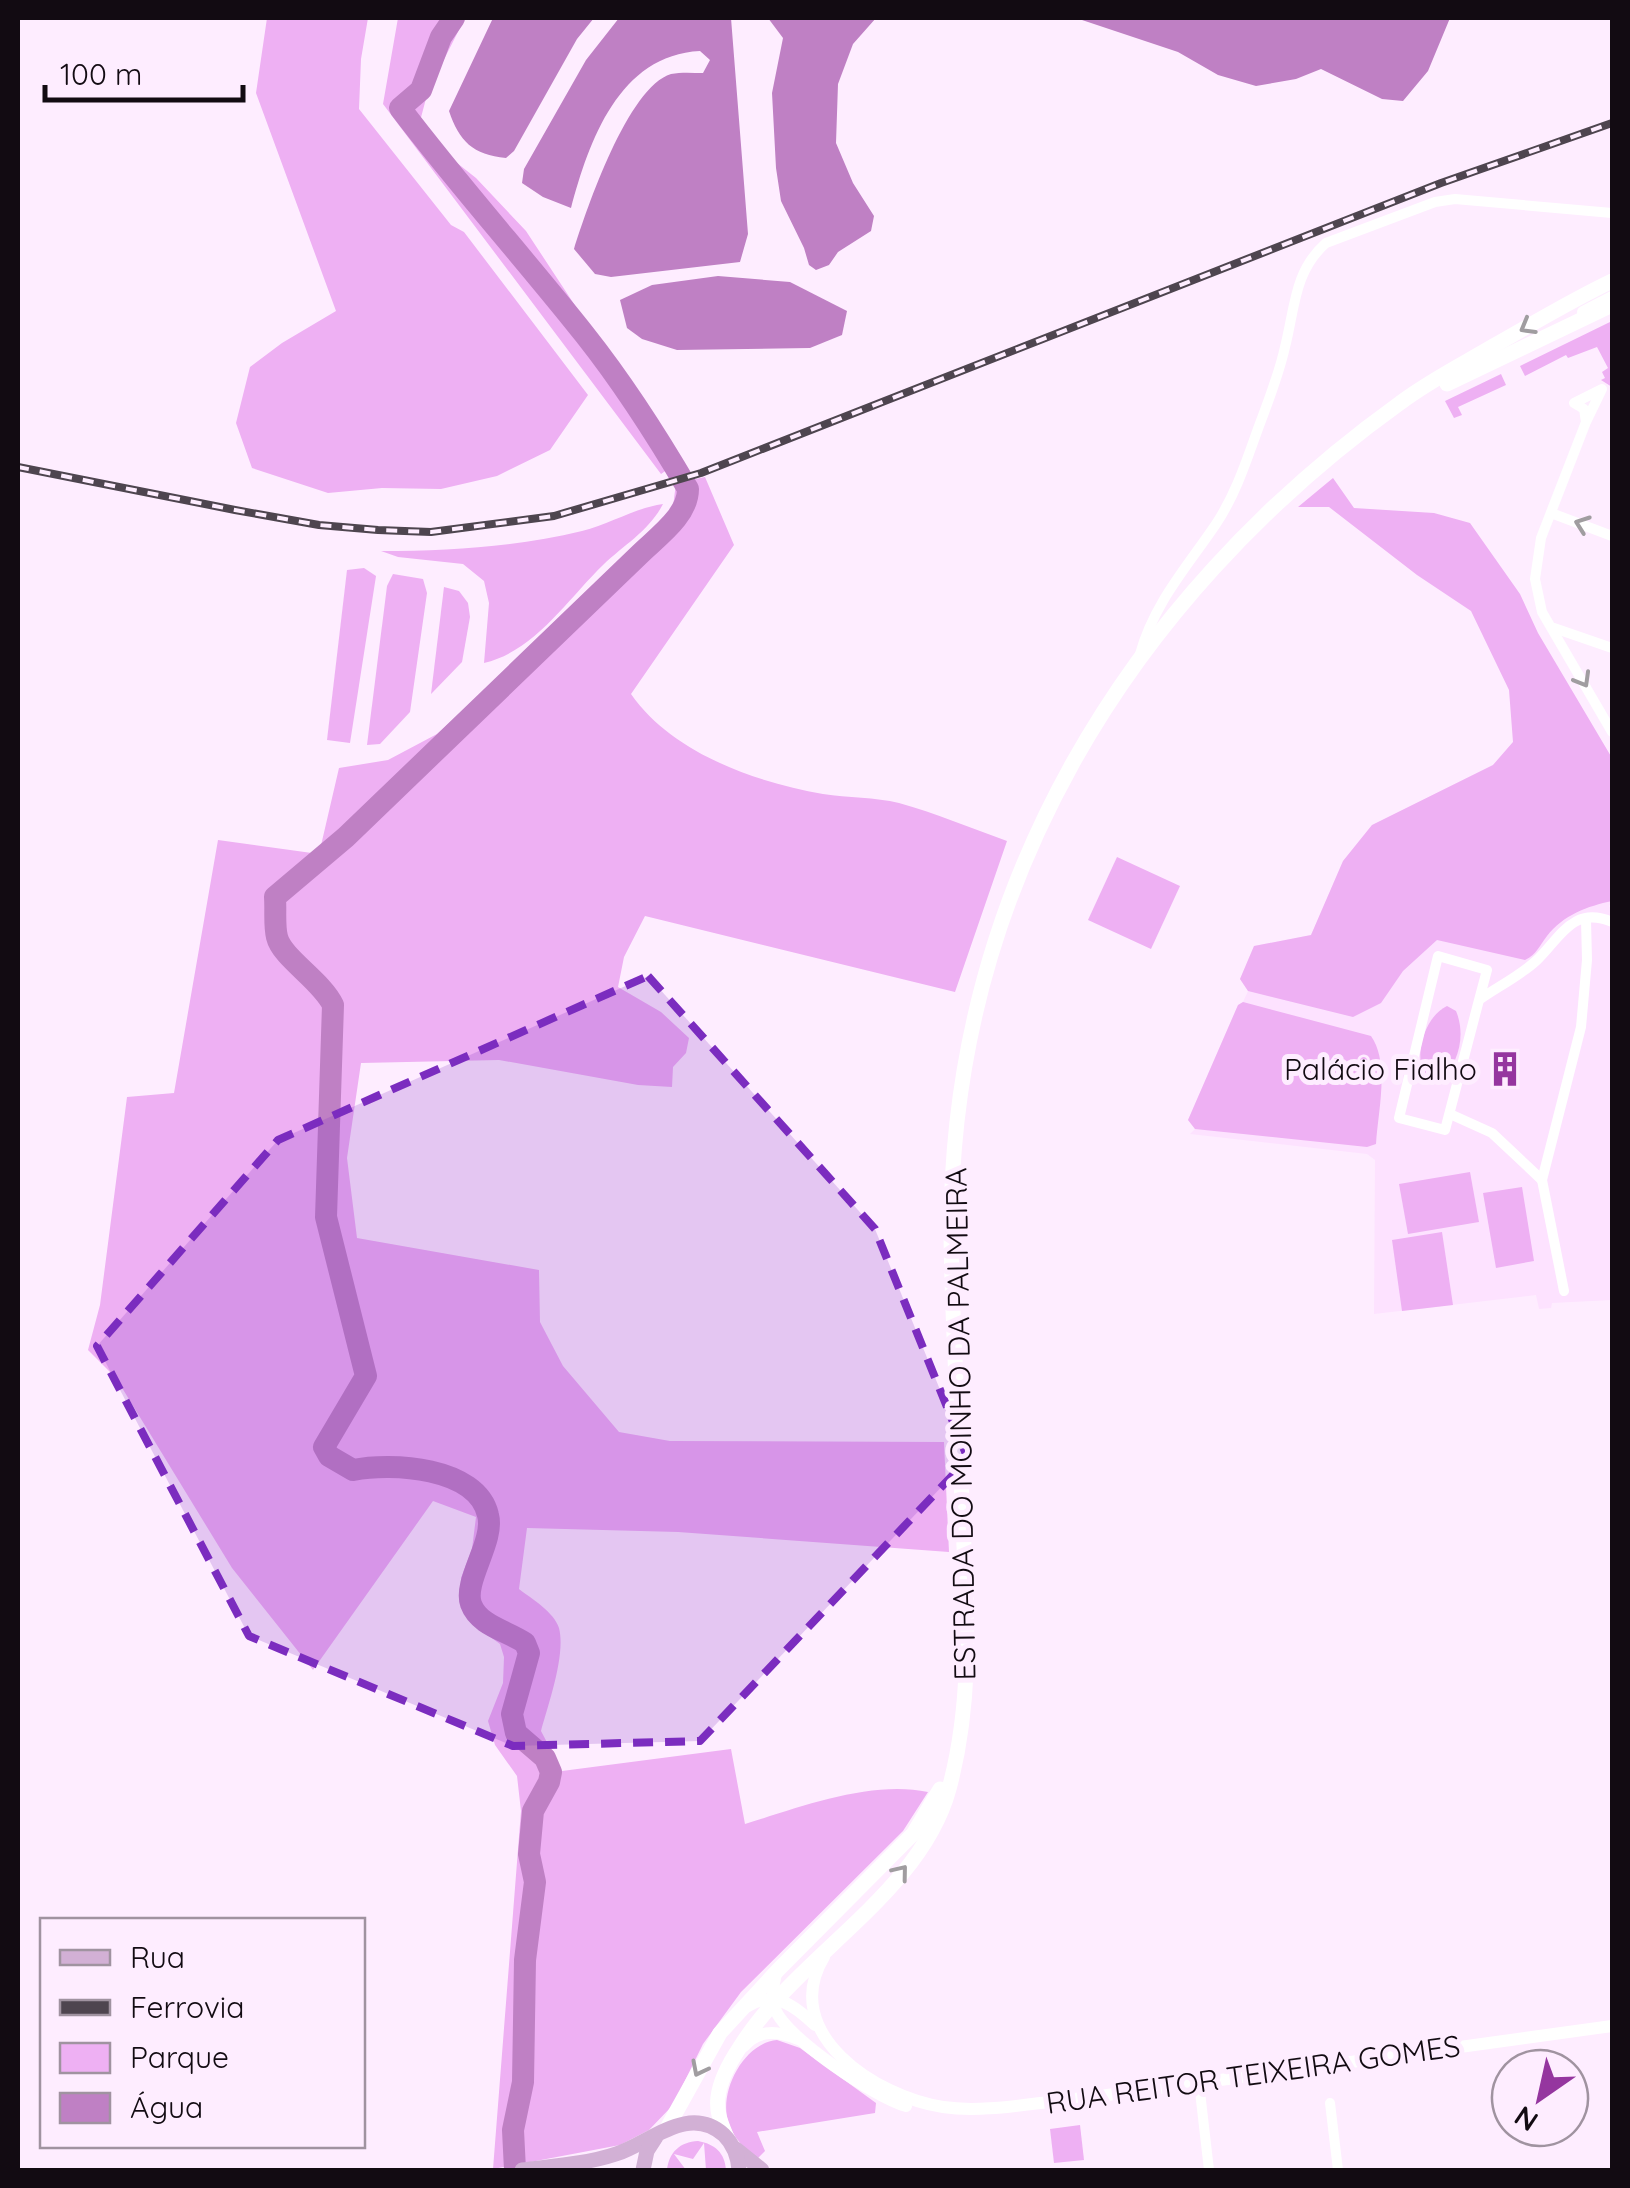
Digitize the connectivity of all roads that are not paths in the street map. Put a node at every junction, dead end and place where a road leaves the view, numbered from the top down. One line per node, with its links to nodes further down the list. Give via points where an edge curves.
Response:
1 (1612, 214): 12 (street, via 1455,199 1326,243 1312,256 1237,485 1164,597)
2 (1612, 279): 7 (main road, ESTRADA DO MOINHO DA PALMEIRA, one-way to 7, via 1403,400)
3 (1612, 297): 5 (street)
4 (1612, 304): 5 (main road, ESTRADA DO MOINHO DA PALMEIRA)
5 (1538, 340): 7 (main road, ESTRADA DO MOINHO DA PALMEIRA, via 1440,387)
6 (1586, 422): 6 (street, via 1602,389 1574,403); 8 (street)
7 (1345, 446): 12 (main road, ESTRADA DO MOINHO DA PALMEIRA, via 1217,562)
8 (1551, 513): 9 (street, one-way to 8); 10 (street, via 1535,579)
9 (1612, 536)
10 (1553, 628): 11 (street); 13 (street, one-way to 13)
11 (1612, 648)
12 (1138, 660): 20 (main road, ESTRADA DO MOINHO DA PALMEIRA, via 1031,844 976,1011 963,1087 952,1228 968,1650)
13 (1612, 732)
14 (1586, 920): 15 (street, via 1600,916); 16 (street, via 1566,925 1537,960); 18 (street, via 1581,1027)
15 (1612, 922)
16 (1478, 1000): 17 (street); 17 (street, via 1487,970 1438,956 1400,1118 1445,1130)
17 (1450, 1114): 18 (street, via 1492,1133)
18 (1542, 1180): 19 (street)
19 (1564, 1291)
20 (959, 1747): 21 (main road, ESTRADA DO MOINHO DA PALMEIRA, one-way to 20, via 927,1838 947,1797); 22 (main road, ESTRADA DO MOINHO DA PALMEIRA, via 913,1834)
21 (833, 1942): 23 (main road, ESTRADA DO MOINHO DA PALMEIRA); 25 (street, via 811,1986)
22 (778, 1970): 23 (street); 24 (main road, ESTRADA DO MOINHO DA PALMEIRA)
23 (774, 2000): 24 (street); 25 (street, via 784,2000); 27 (street); 28 (main road, ESTRADA DO MOINHO DA PALMEIRA)
24 (739, 2012): 32 (main road, ESTRADA DO MOINHO DA PALMEIRA, one-way to 32)
25 (816, 2025): 31 (street, via 851,2064 906,2098 944,2107)
26 (1612, 2026): 29 (street, RUA REITOR TEIXEIRA GOMES)
27 (802, 2040): 28 (street, via 763,2034); 31 (street, via 899,2104 960,2114)
28 (732, 2059): 33 (main road, ESTRADA DO MOINHO DA PALMEIRA, via 718,2090 718,2113)
29 (1199, 2083): 31 (street, RUA REITOR TEIXEIRA GOMES); 38 (street)
30 (1330, 2103): 39 (street)
31 (1012, 2106)
32 (661, 2133): 33 (main road, via 699,2123); 34 (main road, via 605,2157); 35 (main road, via 647,2150)
33 (731, 2143): 36 (main road); 37 (main road)
34 (530, 2169)
35 (643, 2170)
36 (740, 2170)
37 (762, 2170)
38 (1208, 2170)
39 (1338, 2170)

